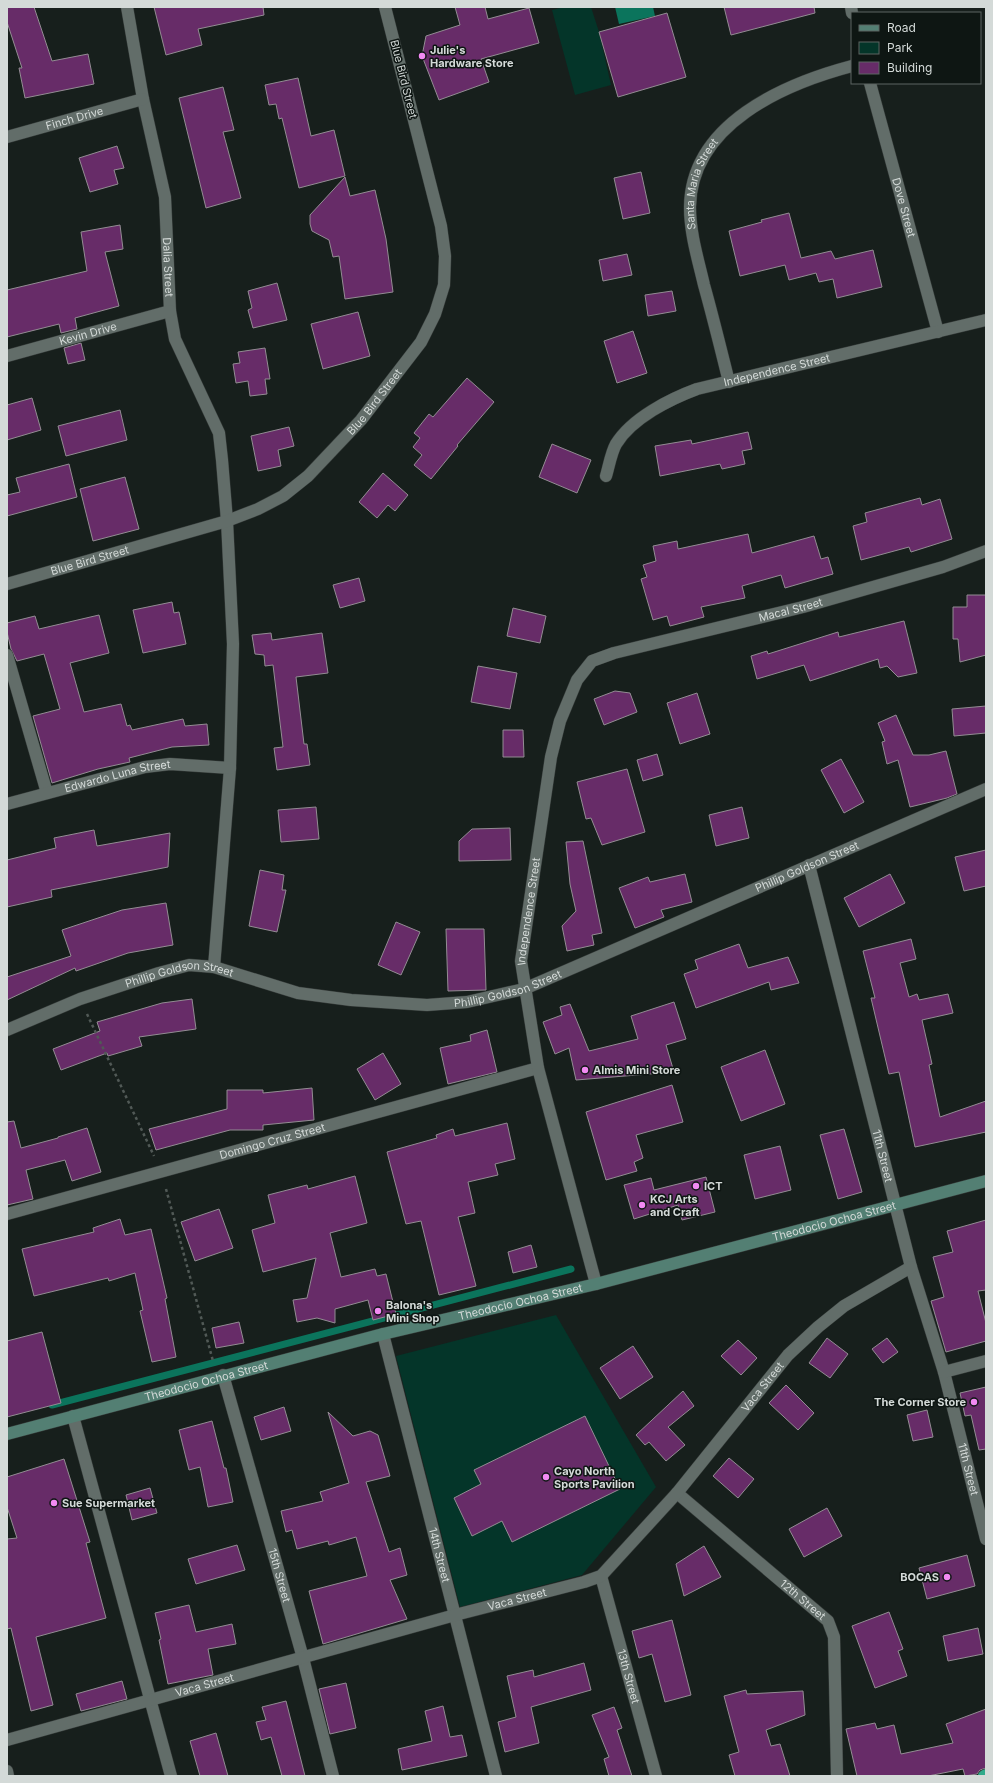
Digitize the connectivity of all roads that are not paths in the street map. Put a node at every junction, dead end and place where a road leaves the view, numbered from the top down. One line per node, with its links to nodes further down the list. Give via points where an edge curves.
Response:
1 (127, 7): 5 (street, Dalia Street)
2 (385, 7): 13 (street, Blue Bird Street, via 441,226 445,256 444,286 435,314 421,342 361,420 332,452 283,496)
3 (851, 66): 11 (street, Santa Maria Street, via 810,78 746,111 721,134 702,158 693,181 690,207 693,238)
4 (870, 84): 9 (street, Dove Street)
5 (143, 99): 6 (street, Finch Drive); 7 (street, Dalia Street, via 165,198)
6 (7, 137)
7 (170, 311): 10 (street, Kevin Drive); 13 (street, Dalia Street, via 175,339 219,433)
8 (986, 320): 9 (street, Independence Street)
9 (938, 332): 11 (street, Independence Street)
10 (7, 356)
11 (729, 382): 12 (street, Independence Street, via 677,396 630,428 616,444)
12 (606, 476)
13 (227, 521): 15 (street, Blue Bird Street); 18 (street, Dalia Street, via 233,644)
14 (986, 551): 17 (street, Macal Street, via 943,567 803,607 614,653)
15 (7, 584)
16 (7, 655): 20 (street)
17 (592, 662): 24 (street, Independence Street, via 577,680 560,721 551,757 521,961)
18 (230, 768): 20 (street, Edwardo Luna Street, via 170,764 151,766); 23 (street, Dalia Street)
19 (986, 789): 22 (street, Phillip Goldson Street)
20 (47, 793): 21 (street, Edwardo Luna Street)
21 (7, 804)
22 (809, 865): 24 (street, Phillip Goldson Street); 28 (street, 11th Street)
23 (214, 967): 24 (street, Phillip Goldson Street, via 298,993 351,1000 427,1005 467,1002); 25 (street, Phillip Goldson Street, via 189,965 160,973 80,999)
24 (524, 989): 26 (street, Independence Street)
25 (7, 1030)
26 (538, 1068): 29 (street, Domingo Cruz Street); 31 (street, Independence Street)
27 (986, 1181): 28 (street, Theodocio Ochoa Street)
28 (896, 1204): 30 (street, 11th Street); 31 (street, Theodocio Ochoa Street)
29 (7, 1214)
30 (911, 1267): 34 (street, 11th Street); 38 (street, Vaca Street, via 844,1306 818,1327 788,1356)
31 (596, 1284): 32 (street, Theodocio Ochoa Street)
32 (383, 1334): 35 (street, Theodocio Ochoa Street); 41 (street, 14th Street)
33 (986, 1361): 34 (street)
34 (944, 1372): 39 (street, 11th Street)
35 (223, 1375): 36 (street, Theodocio Ochoa Street); 42 (street, 15th Street)
36 (72, 1416): 37 (street, Theodocio Ochoa Street); 43 (street)
37 (7, 1434)
38 (677, 1493): 40 (street, Vaca Street); 51 (street, 12th Street, via 828,1621 834,1637)
39 (986, 1539)
40 (601, 1576): 41 (street, Vaca Street); 50 (street, 13th Street)
41 (455, 1615): 42 (street, Vaca Street); 49 (street, 14th Street)
42 (303, 1658): 43 (street, Vaca Street); 48 (street, 15th Street)
43 (152, 1701): 44 (street, Vaca Street); 47 (street)
44 (7, 1740)
45 (7, 1771): 46 (street)
46 (8, 1776)
47 (171, 1776)
48 (333, 1776)
49 (496, 1776)
50 (656, 1776)
51 (837, 1776)

